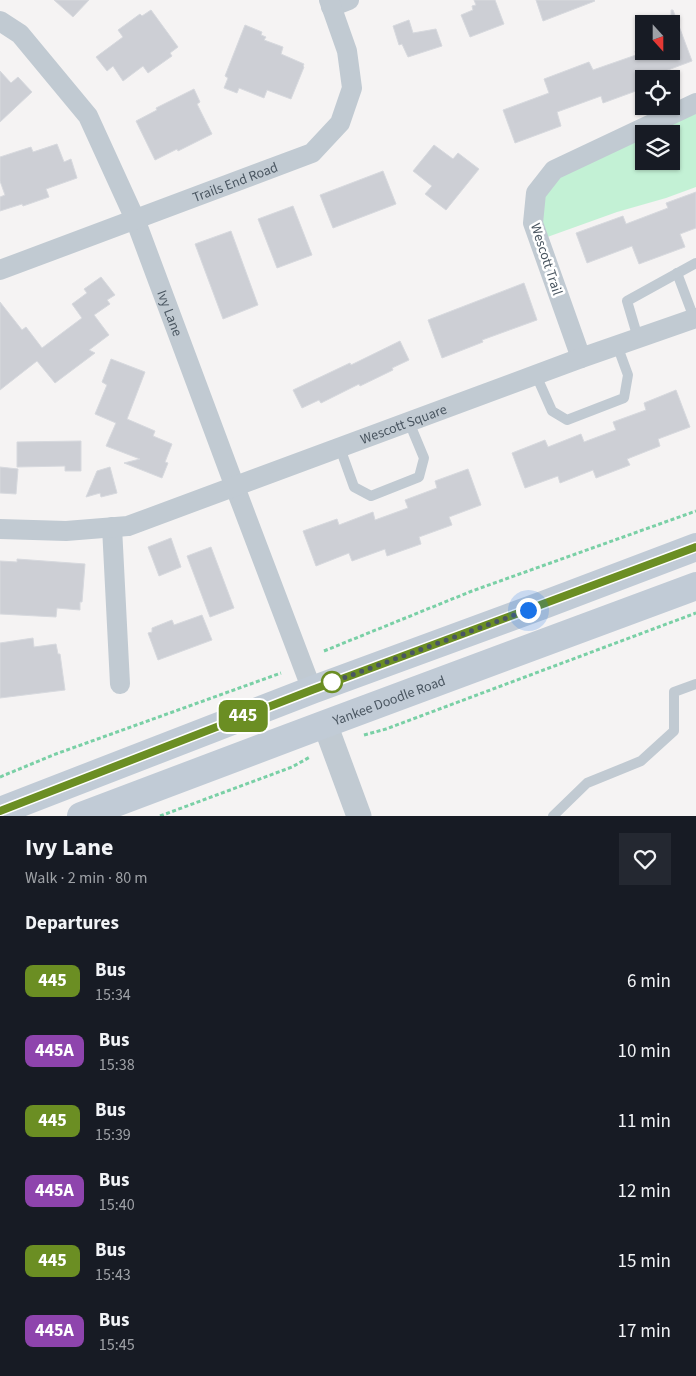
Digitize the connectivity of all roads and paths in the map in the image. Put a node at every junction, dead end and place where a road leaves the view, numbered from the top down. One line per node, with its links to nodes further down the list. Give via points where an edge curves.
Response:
1 (336, 2): 4 (street, Trails End Road, via 348,51 352,88 340,123 312,152)
2 (0, 21): 4 (street, Ivy Lane, via 20,34 88,116)
3 (696, 103): 11 (street, Wescott Trail, via 554,170 536,193 533,223)
4 (135, 219): 6 (street, Trails End Road); 15 (street, Ivy Lane)
5 (696, 263): 7 (lane)
6 (0, 270)
7 (677, 273): 8 (lane); 9 (lane, via 627,301)
8 (695, 318): 9 (street, Wescott Square)
9 (638, 338): 10 (street, Wescott Square)
10 (617, 346): 11 (street, Wescott Square); 12 (lane, via 628,375 624,398 568,420 552,412)
11 (581, 358): 12 (street, Wescott Square)
12 (536, 375): 13 (street, Wescott Square)
13 (409, 422): 14 (street, Wescott Square); 14 (lane, via 424,458 419,477 371,496 354,487)
14 (340, 448): 15 (street, Wescott Square)
15 (235, 488): 17 (street, Wescott Square, via 128,526); 27 (street, Ivy Lane)
16 (696, 511): 23 (path, via 472,591)
17 (112, 527): 18 (street, Wescott Square, via 66,531); 25 (street)
18 (0, 529)
19 (696, 547): 20 (main road)
20 (633, 571): 27 (main road); 28 (main road, via 566,608 397,672 357,691)
21 (696, 586): 28 (main road, Yankee Doodle Road)
22 (696, 613): 29 (path, via 386,729)
23 (324, 651)
24 (281, 674): 31 (path)
25 (120, 684)
26 (696, 684): 36 (lane, via 674,692 674,732 641,761 587,784)
27 (312, 690): 32 (main road); 33 (main road, via 304,706 288,717 154,776)
28 (325, 724): 33 (main road, Yankee Doodle Road); 35 (street)
29 (358, 736)
30 (310, 757): 34 (path, via 292,767)
31 (0, 777)
32 (0, 811)
33 (84, 815)
34 (160, 816)
35 (360, 816)
36 (553, 816)

